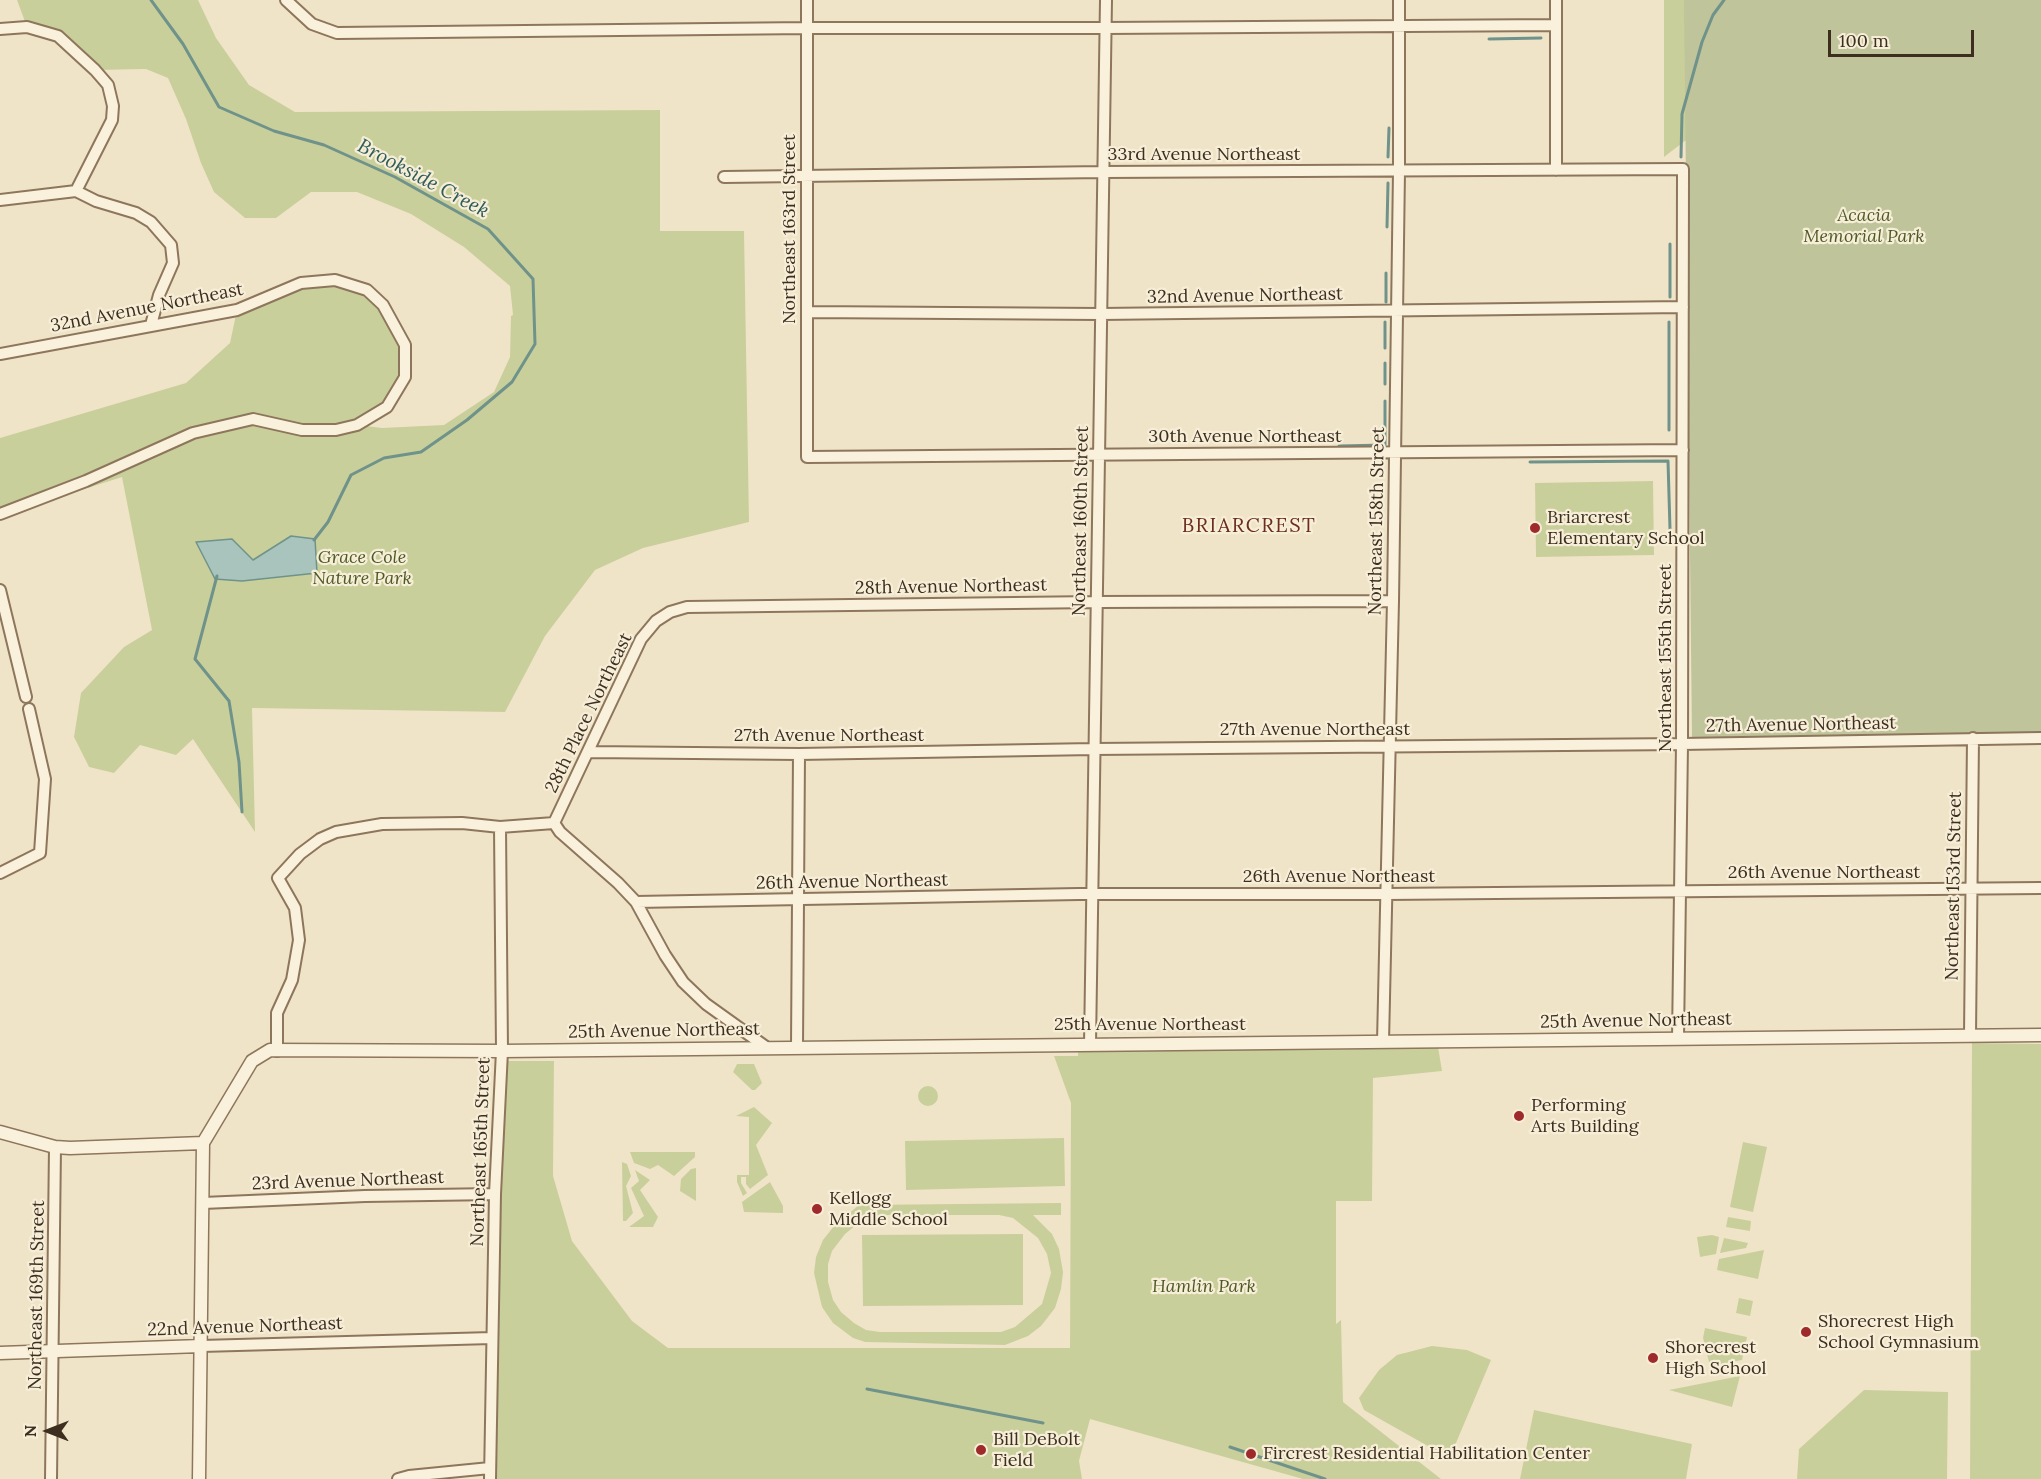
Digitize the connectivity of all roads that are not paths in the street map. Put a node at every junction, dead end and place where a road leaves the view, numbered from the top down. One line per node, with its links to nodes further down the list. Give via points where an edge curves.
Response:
1 (286, 0): 8 (street, via 312,24 337,33)
2 (807, 0): 8 (street, Northeast 163rd Street)
3 (1106, 0): 9 (street, Northeast 160th Street)
4 (1399, 0): 6 (street, Northeast 158th Street)
5 (1556, 0): 7 (street)
6 (1399, 25): 7 (street); 9 (street); 13 (street, Northeast 158th Street)
7 (1556, 25): 12 (street)
8 (807, 28): 9 (street); 15 (street, Northeast 163rd Street)
9 (1105, 28): 14 (street, Northeast 160th Street)
10 (0, 29): 17 (street, via 27,27 58,36 108,85 112,120)
11 (1683, 169): 12 (street, 33rd Avenue Northeast); 19 (street, Northeast 155th Street)
12 (1556, 170): 13 (street, 33rd Avenue Northeast)
13 (1399, 171): 14 (street, 33rd Avenue Northeast); 20 (street, Northeast 158th Street)
14 (1103, 172): 15 (street, 33rd Avenue Northeast); 22 (street, Northeast 160th Street)
15 (807, 176): 16 (street, 33rd Avenue Northeast); 21 (street, Northeast 163rd Street)
16 (724, 177)
17 (76, 191): 18 (street); 23 (street, via 136,213 151,222 171,245 173,263)
18 (0, 200)
19 (1683, 307): 20 (street, 32nd Avenue Northeast); 25 (street, Northeast 155th Street)
20 (1396, 310): 22 (street, 32nd Avenue Northeast); 26 (street, Northeast 158th Street)
21 (807, 312): 22 (street, 32nd Avenue Northeast); 28 (street, Northeast 163rd Street)
22 (1101, 314): 27 (street, Northeast 160th Street)
23 (151, 325): 24 (street, 32nd Avenue Northeast); 29 (street, 32nd Avenue Northeast, via 237,310 301,283 335,280 367,290 383,305 405,345 405,377 387,407 357,425 336,430 302,430 253,419 193,433)
24 (0, 354)
25 (1683, 450): 26 (street, 30th Avenue Northeast); 38 (street, Northeast 155th Street)
26 (1394, 453): 27 (street, 30th Avenue Northeast); 31 (street, Northeast 158th Street)
27 (1098, 455): 28 (street, 30th Avenue Northeast); 32 (street, Northeast 160th Street)
28 (807, 457)
29 (0, 514)
30 (0, 590): 34 (street)
31 (1393, 601): 32 (street, 28th Avenue Northeast); 39 (street, Northeast 158th Street)
32 (1096, 602): 33 (street, 28th Avenue Northeast, via 687,607); 40 (street, Northeast 160th Street)
33 (656, 621): 41 (street, 28th Place Northeast, via 641,639)
34 (26, 697)
35 (29, 709): 45 (street, via 45,779 40,853)
36 (1973, 738): 37 (street, 27th Avenue Northeast); 38 (street, 27th Avenue Northeast); 47 (street, Northeast 153rd Street)
37 (2041, 738)
38 (1682, 744): 39 (street, 27th Avenue Northeast); 48 (street, Northeast 155th Street)
39 (1390, 746): 40 (street, 27th Avenue Northeast); 50 (street, Northeast 158th Street)
40 (1094, 749): 42 (street, 27th Avenue Northeast); 49 (street, Northeast 160th Street)
41 (589, 752): 42 (street, 27th Avenue Northeast); 43 (street, 28th Place Northeast)
42 (799, 754): 51 (street)
43 (554, 823): 44 (street); 52 (street)
44 (500, 827): 60 (street, via 462,823 382,824 336,832 300,854 278,878 295,908 299,940 292,980 277,1013); 61 (street, Northeast 165th Street)
45 (0, 873)
46 (2041, 888): 47 (street, 26th Avenue Northeast)
47 (1971, 889): 48 (street, 26th Avenue Northeast); 53 (street, Northeast 153rd Street)
48 (1680, 891): 50 (street, 26th Avenue Northeast); 55 (street, Northeast 155th Street)
49 (1092, 894): 50 (street, 26th Avenue Northeast); 51 (street, 26th Avenue Northeast); 57 (street, Northeast 160th Street)
50 (1387, 894): 56 (street, Northeast 158th Street)
51 (798, 900): 52 (street, 26th Avenue Northeast); 59 (street)
52 (636, 902): 58 (street, via 683,982 706,1004)
53 (1970, 1035): 54 (street, 25th Avenue Northeast); 55 (street, 25th Avenue Northeast)
54 (2041, 1035)
55 (1678, 1039): 56 (street, 25th Avenue Northeast)
56 (1383, 1042): 57 (street, 25th Avenue Northeast)
57 (1090, 1044): 59 (street, 25th Avenue Northeast)
58 (766, 1047): 59 (street, 25th Avenue Northeast); 61 (street, 25th Avenue Northeast)
59 (797, 1047)
60 (277, 1050): 61 (street, 25th Avenue Northeast); 63 (street, 25th Avenue Northeast, via 252,1061)
61 (502, 1051): 65 (street, Northeast 165th Street)
62 (0, 1132): 64 (street)
63 (203, 1143): 64 (street); 66 (street)
64 (55, 1147): 69 (street, Northeast 169th Street)
65 (495, 1194): 66 (street, 23rd Avenue Northeast); 67 (street, Northeast 165th Street)
66 (203, 1203): 68 (street)
67 (492, 1338): 68 (street, 22nd Avenue Northeast); 71 (street, Northeast 165th Street)
68 (201, 1346): 69 (street, 22nd Avenue Northeast); 73 (street)
69 (52, 1351): 70 (street, 22nd Avenue Northeast); 72 (street, Northeast 169th Street)
70 (0, 1353)
71 (490, 1473): 74 (street)
72 (51, 1479)
73 (199, 1479)
74 (398, 1479)

